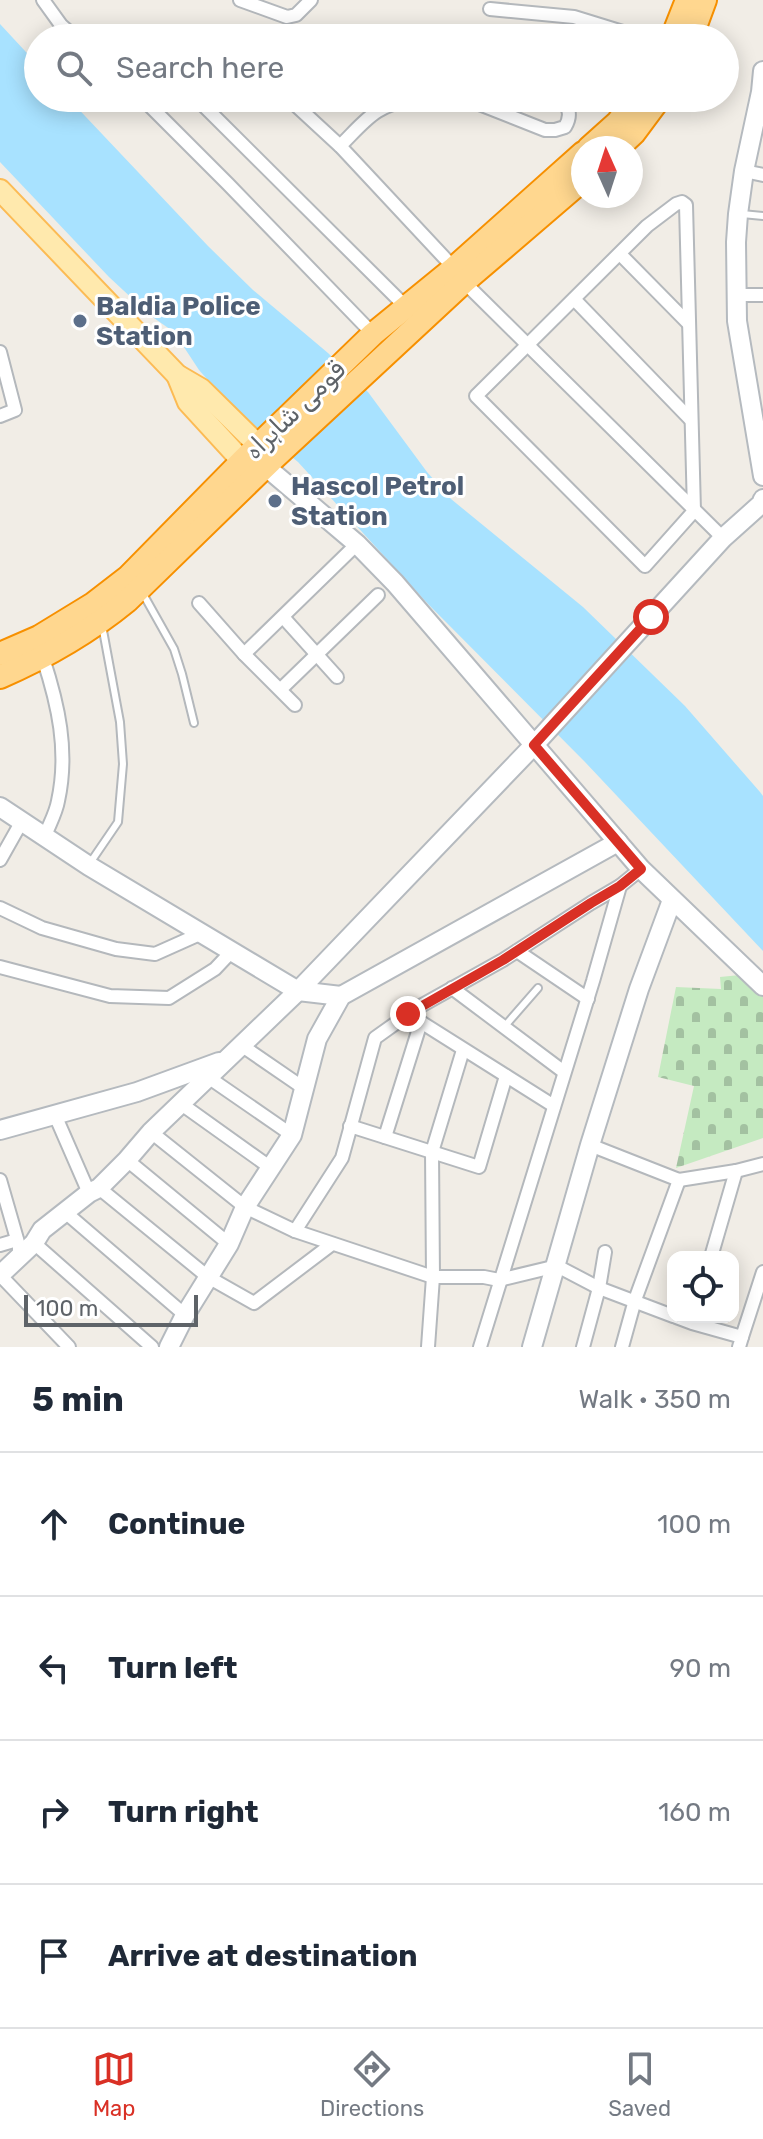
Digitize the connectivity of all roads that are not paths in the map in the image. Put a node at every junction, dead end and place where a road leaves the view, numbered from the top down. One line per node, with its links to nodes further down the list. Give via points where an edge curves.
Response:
1 (43, 0): 7 (street)
2 (240, 0): 3 (street, via 287,17)
3 (311, 0)
4 (687, 0): 9 (highway)
5 (705, 0): 10 (highway)
6 (490, 9): 8 (street)
7 (60, 24)
8 (597, 24)
9 (678, 24)
10 (696, 24)
11 (763, 71): 12 (street)
12 (762, 92): 23 (street)
13 (156, 112): 38 (street)
14 (210, 112): 36 (street)
15 (303, 112): 24 (street)
16 (374, 112): 24 (street)
17 (499, 112): 18 (street, via 555,130 565,127)
18 (569, 112)
19 (625, 112): 21 (highway, قومی شاہراہ)
20 (650, 112): 22 (highway)
21 (603, 136)
22 (631, 136)
23 (758, 139): 26 (street)
24 (340, 146): 32 (street)
25 (571, 166): 32 (highway, قومی شاہراہ)
26 (754, 173): 29 (street)
27 (571, 189): 32 (highway, قومی شاہراہ)
28 (0, 190): 43 (main road, via 177,375 188,402)
29 (738, 214): 30 (lane); 33 (street)
30 (763, 216)
31 (620, 254): 35 (street); 37 (street); 37 (street, via 676,204 686,205)
32 (459, 275): 36 (highway, قومی شاہراہ); 39 (street); 43 (highway, قومی شاہراہ, via 388,352)
33 (737, 295): 34 (street); 44 (street)
34 (763, 295)
35 (574, 299): 39 (street); 42 (street)
36 (406, 307): 38 (highway, قومی شاہراہ)
37 (689, 324): 42 (street)
38 (373, 334): 43 (highway, قومی شاہراہ)
39 (528, 344): 46 (street); 46 (street, via 476,396 645,566)
40 (0, 352): 41 (street, via 15,410)
41 (0, 416)
42 (691, 420): 46 (street)
43 (260, 455): 48 (street); 49 (highway, قومی شاہراہ)
44 (763, 476)
45 (762, 504): 47 (street)
46 (694, 511): 47 (street)
47 (723, 538): 63 (street)
48 (357, 544): 52 (street); 63 (street)
49 (134, 583): 53 (highway, قومی شاہراہ); 54 (highway, قومی شاہراہ); 62 (lane, via 174,649)
50 (378, 595): 56 (street)
51 (199, 603): 55 (street)
52 (283, 617): 55 (street); 56 (street)
53 (101, 622): 57 (highway, قومی شاہراہ); 69 (lane, via 123,764 118,822)
54 (0, 654)
55 (244, 654): 60 (street)
56 (317, 655): 59 (street); 60 (street)
57 (43, 658): 58 (highway, قومی شاہراہ); 66 (street, via 57,700 63,750 58,801)
58 (0, 677)
59 (337, 677)
60 (281, 689): 61 (street)
61 (295, 705)
62 (194, 723)
63 (534, 745): 67 (street); 81 (street)
64 (0, 807): 65 (street)
65 (22, 821): 66 (street); 68 (street)
66 (45, 836): 69 (street)
67 (618, 842): 70 (street); 82 (street)
68 (0, 860)
69 (89, 866): 74 (street)
70 (641, 869): 71 (street); 72 (street)
71 (620, 886): 76 (street); 83 (street)
72 (672, 900): 78 (street); 102 (street)
73 (0, 908): 74 (street, via 42,928 155,954)
74 (202, 933): 75 (street)
75 (232, 951): 77 (street, via 215,969 169,998 110,996); 81 (street)
76 (517, 951): 79 (street); 83 (street)
77 (0, 967)
78 (763, 986)
79 (452, 988): 84 (street); 86 (street)
80 (538, 988): 86 (lane)
81 (298, 991): 82 (street); 87 (street)
82 (341, 996): 93 (street, via 317,1039)
83 (588, 999): 90 (street)
84 (408, 1014): 85 (street); 97 (street, via 375,1038)
85 (421, 1022): 88 (street); 101 (street)
86 (504, 1027): 90 (street)
87 (241, 1045): 89 (street); 93 (street)
88 (463, 1050): 91 (street); 103 (street)
89 (226, 1060): 92 (street); 96 (street)
90 (564, 1072): 95 (street)
91 (506, 1076): 95 (street); 103 (street, via 479,1167)
92 (208, 1077): 94 (street); 100 (street)
93 (305, 1089): 100 (street)
94 (180, 1103): 99 (street); 106 (street)
95 (554, 1106): 125 (street)
96 (55, 1115): 98 (street); 110 (street)
97 (350, 1126): 101 (street); 113 (street, via 342,1158)
98 (0, 1130)
99 (151, 1132): 104 (street); 111 (street)
100 (292, 1135): 106 (street)
101 (385, 1137): 103 (street)
102 (590, 1145): 109 (street); 120 (street)
103 (432, 1152): 124 (street)
104 (127, 1160): 110 (street); 114 (street)
105 (763, 1164): 107 (street)
106 (271, 1168): 111 (street)
107 (736, 1171): 109 (street); 118 (street)
108 (0, 1180): 117 (street)
109 (679, 1180): 127 (street)
110 (94, 1191): 112 (street); 123 (street)
111 (245, 1207): 113 (street); 114 (street)
112 (65, 1212): 117 (street); 129 (street)
113 (295, 1231): 115 (street)
114 (229, 1244): 123 (street)
115 (332, 1244): 123 (street, via 254,1303); 124 (street)
116 (0, 1245): 117 (street)
117 (23, 1247): 122 (street); 133 (street)
118 (713, 1251)
119 (605, 1252): 126 (street)
120 (557, 1266): 125 (street); 126 (street); 137 (street)
121 (763, 1272): 131 (street)
122 (0, 1275): 132 (street)
123 (208, 1277): 129 (street)
124 (433, 1277): 125 (street); 135 (street)
125 (499, 1280): 136 (street)
126 (599, 1288): 127 (street); 138 (street)
127 (635, 1300): 128 (street); 139 (street)
128 (667, 1313)
129 (185, 1315): 134 (street)
130 (699, 1323): 131 (street)
131 (740, 1342)
132 (69, 1347)
133 (152, 1347)
134 (169, 1347)
135 (428, 1347)
136 (480, 1347)
137 (532, 1347)
138 (583, 1347)
139 (622, 1347)

